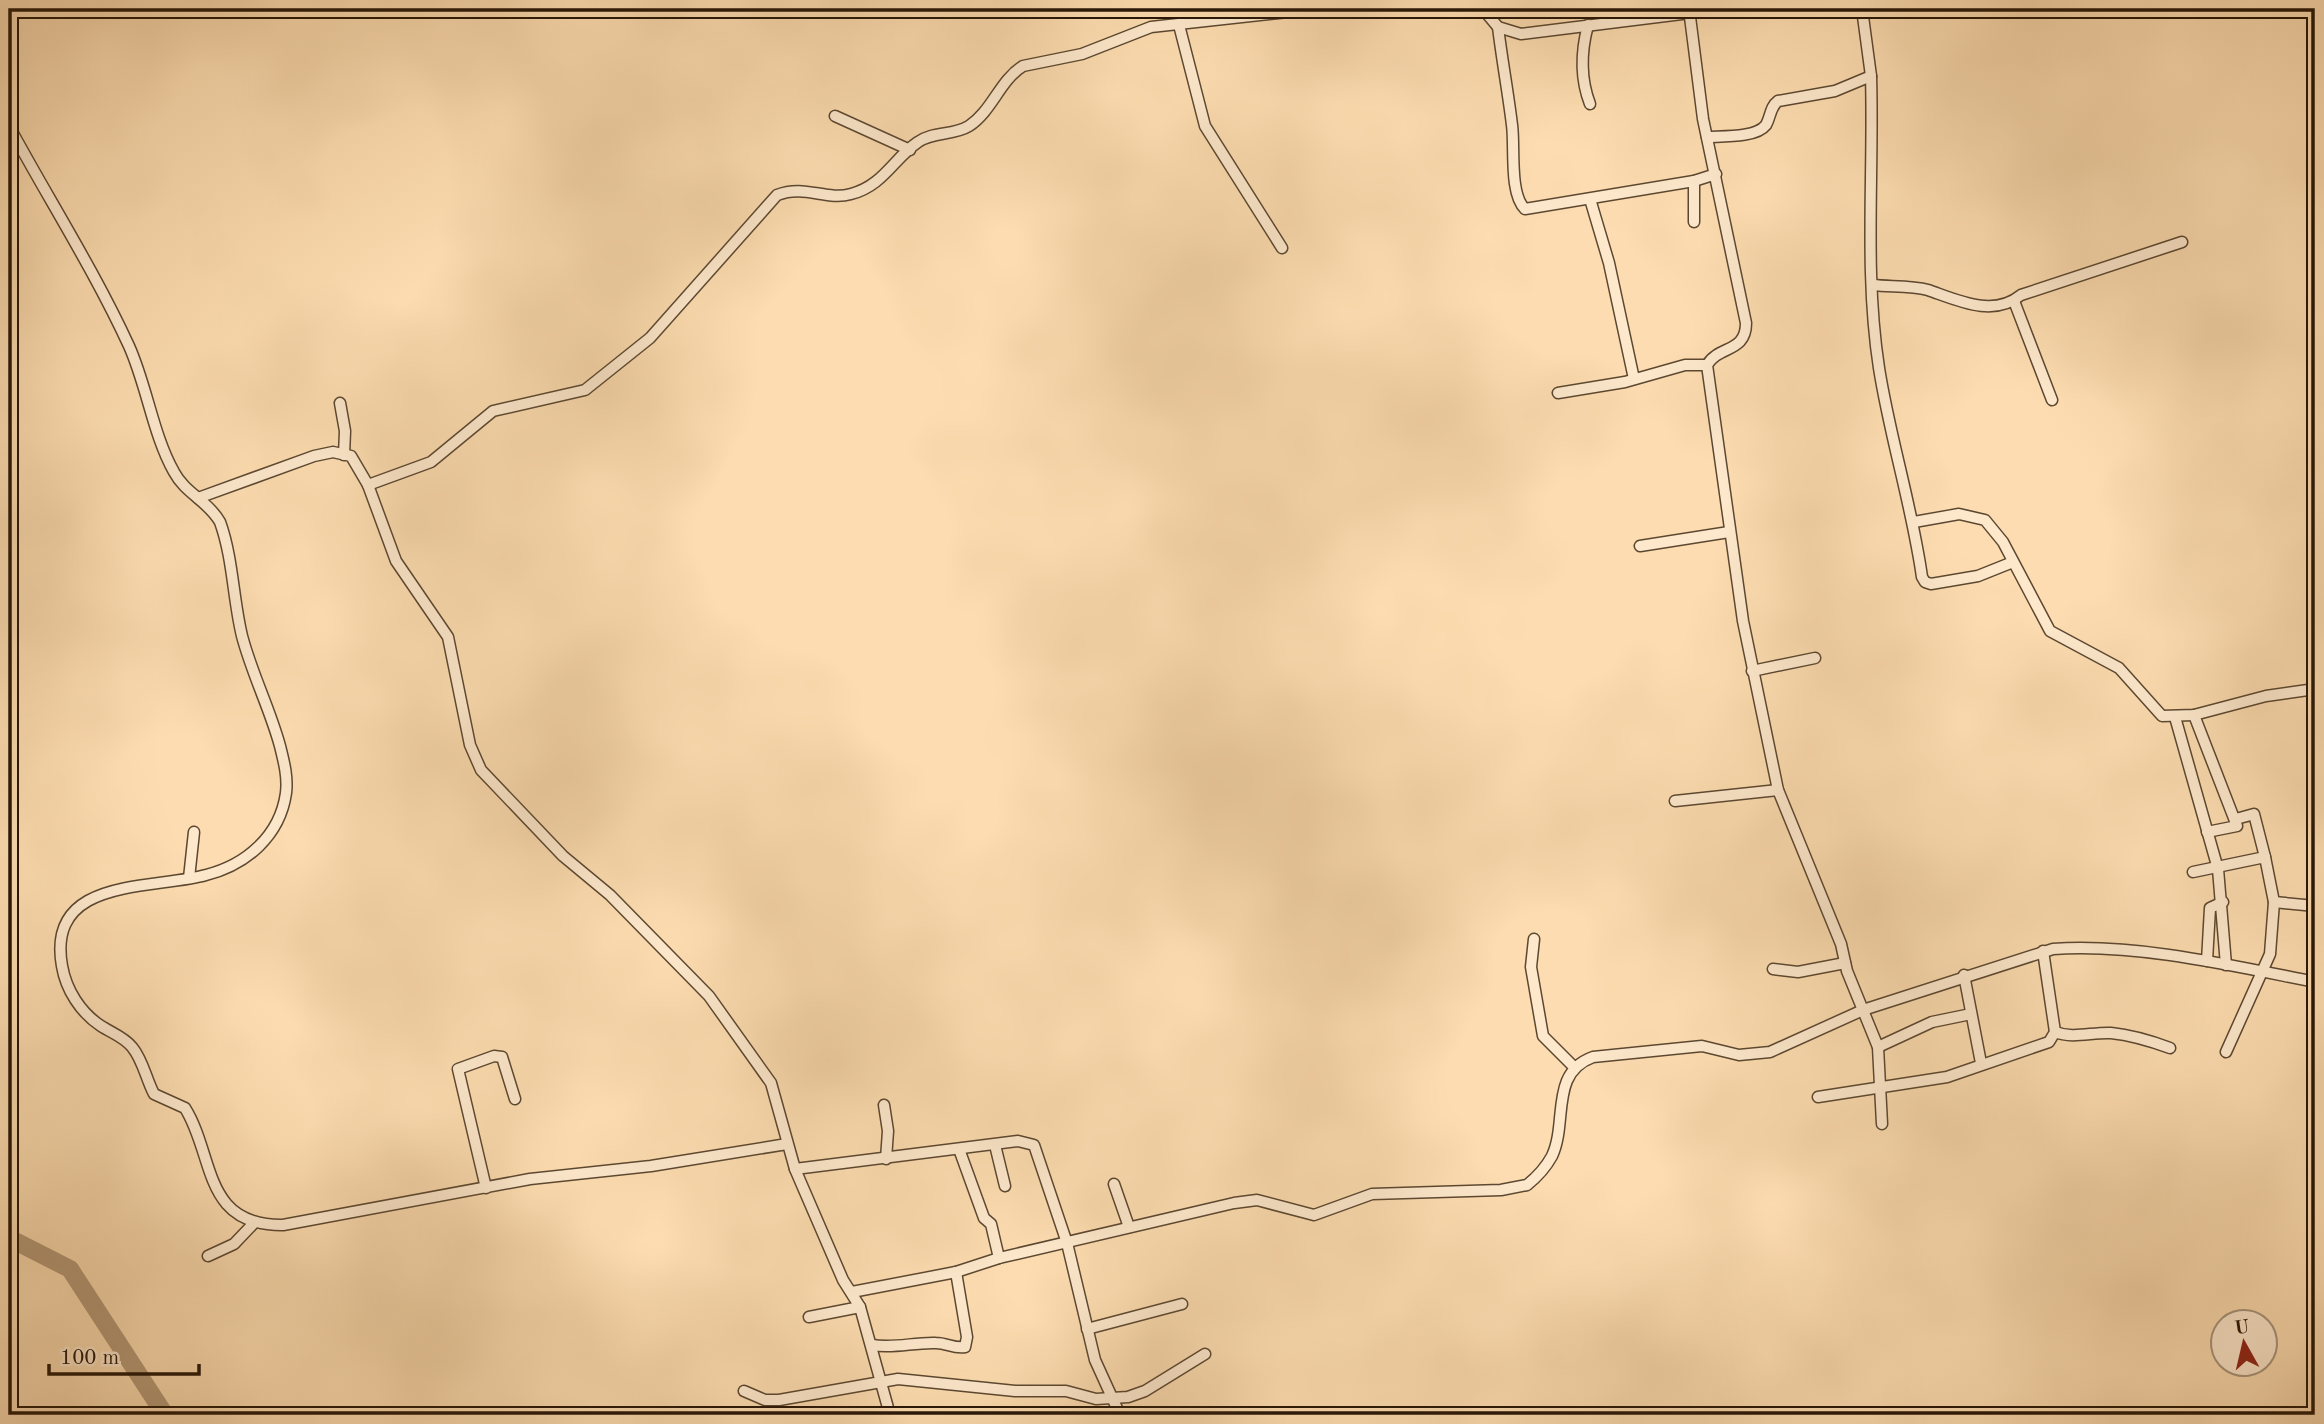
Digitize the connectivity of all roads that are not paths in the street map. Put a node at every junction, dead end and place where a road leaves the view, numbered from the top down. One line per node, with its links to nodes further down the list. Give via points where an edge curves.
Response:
1 (1316, 9): 5 (street)
2 (1483, 9): 7 (street)
3 (1861, 9): 8 (street)
4 (1692, 10): 6 (street); 12 (street)
5 (1179, 25): 13 (street, via 1144,29 1082,54 1023,66 968,126 923,139); 19 (street, via 1205,126)
6 (1588, 25): 7 (street, via 1521,34); 9 (street, via 1582,71)
7 (1498, 27): 16 (street, via 1521,205 1529,210)
8 (1871, 76): 12 (street, via 1835,91 1779,101 1757,131); 20 (street)
9 (1590, 104)
10 (835, 116): 13 (street)
11 (9, 126): 29 (street, via 91,268 124,336 172,469 183,487)
12 (1707, 137): 14 (street)
13 (911, 150): 28 (street, via 879,182 851,194 792,189 777,195 650,338 585,390 493,411 431,462)
14 (1716, 174): 15 (street); 22 (street, via 1746,335)
15 (1694, 181): 16 (street); 17 (street)
16 (1590, 199): 23 (street)
17 (1694, 222)
18 (2182, 243): 21 (street)
19 (1282, 248)
20 (1873, 285): 21 (street, via 1927,290 1987,306); 30 (street, via 1879,368)
21 (2014, 301): 25 (street)
22 (1707, 365): 23 (street, via 1685,365); 31 (street)
23 (1634, 379): 24 (street)
24 (1558, 393)
25 (2052, 400)
26 (340, 403): 27 (street)
27 (344, 455): 28 (street, via 351,456); 29 (street, via 314,456)
28 (368, 485): 73 (street, via 396,561 448,637 470,745 481,770 709,996 771,1083)
29 (198, 498): 47 (street, via 215,512 224,532 241,634 278,738 286,793 262,845 239,863)
30 (1914, 522): 33 (street, via 1959,514 1985,520); 33 (street, via 1922,577 1928,584 1978,576)
31 (1729, 532): 32 (street); 35 (street)
32 (1640, 546)
33 (2013, 562): 38 (street, via 2050,631 2119,668 2162,716)
34 (1815, 657): 35 (street)
35 (1752, 671): 39 (street)
36 (2315, 690): 37 (street, via 2266,696)
37 (2194, 715): 38 (street); 41 (street)
38 (2175, 718): 43 (street)
39 (1778, 790): 40 (street); 54 (street)
40 (1675, 802)
41 (2236, 819): 43 (street, via 2236,827); 44 (street, via 2255,814)
42 (194, 832): 47 (street)
43 (2207, 832): 45 (street)
44 (2265, 857): 45 (street); 49 (street)
45 (2218, 869): 46 (street); 48 (street)
46 (2193, 872)
47 (189, 878): 81 (street, via 111,890 82,906 62,935 62,965 89,1017 134,1048 154,1094 185,1108 215,1186 240,1216)
48 (2223, 902): 53 (street, via 2210,908); 55 (street)
49 (2274, 902): 50 (street); 57 (street, via 2270,954)
50 (2315, 906)
51 (1534, 939): 67 (street, via 1531,967 1543,1036)
52 (2043, 951): 53 (street, via 2075,947); 58 (street); 62 (street)
53 (2207, 961): 55 (street)
54 (1845, 963): 56 (street, via 1798,972); 60 (street)
55 (2226, 965): 57 (street)
56 (1773, 968)
57 (2260, 971): 59 (street); 65 (street)
58 (1964, 975): 60 (street); 61 (street)
59 (2315, 982)
60 (1863, 1010): 63 (street); 67 (street, via 1786,1046 1752,1056 1692,1046 1593,1057)
61 (1971, 1014): 63 (street, via 1932,1022); 66 (street)
62 (2055, 1032): 64 (street, via 2064,1036 2110,1033); 66 (street, via 2049,1042)
63 (1878, 1047): 68 (street)
64 (2170, 1048)
65 (2226, 1052)
66 (1981, 1063): 68 (street, via 1947,1077)
67 (1575, 1068): 82 (street, via 1561,1095 1552,1156 1528,1185 1372,1194 1314,1215 1257,1200)
68 (1880, 1087): 69 (street); 72 (street)
69 (1818, 1097)
70 (515, 1099): 80 (street, via 502,1057 459,1068)
71 (884, 1105): 76 (street)
72 (1882, 1124)
73 (788, 1144): 77 (street); 80 (street)
74 (995, 1145): 75 (street); 79 (street); 83 (street, via 1018,1141 1034,1145)
75 (959, 1149): 76 (street); 85 (street, via 984,1218 991,1224)
76 (886, 1159): 77 (street)
77 (795, 1169): 87 (street)
78 (1114, 1184): 82 (street)
79 (1004, 1186)
80 (486, 1188): 81 (street, via 306,1222)
81 (255, 1222): 84 (street, via 234,1244)
82 (1129, 1227): 83 (street)
83 (1067, 1243): 85 (street); 91 (street)
84 (208, 1256)
85 (999, 1258): 86 (street)
86 (956, 1272): 87 (street); 92 (street, via 965,1347)
87 (852, 1292): 89 (street)
88 (1182, 1304): 91 (street)
89 (860, 1307): 90 (street); 92 (street)
90 (809, 1317)
91 (1087, 1329): 96 (street)
92 (872, 1345): 94 (street)
93 (1205, 1354): 96 (street, via 1145,1391)
94 (881, 1379): 95 (street, via 779,1400); 96 (street, via 1066,1391); 97 (street)
95 (744, 1391)
96 (1111, 1399): 98 (street)
97 (890, 1415)
98 (1120, 1415)

